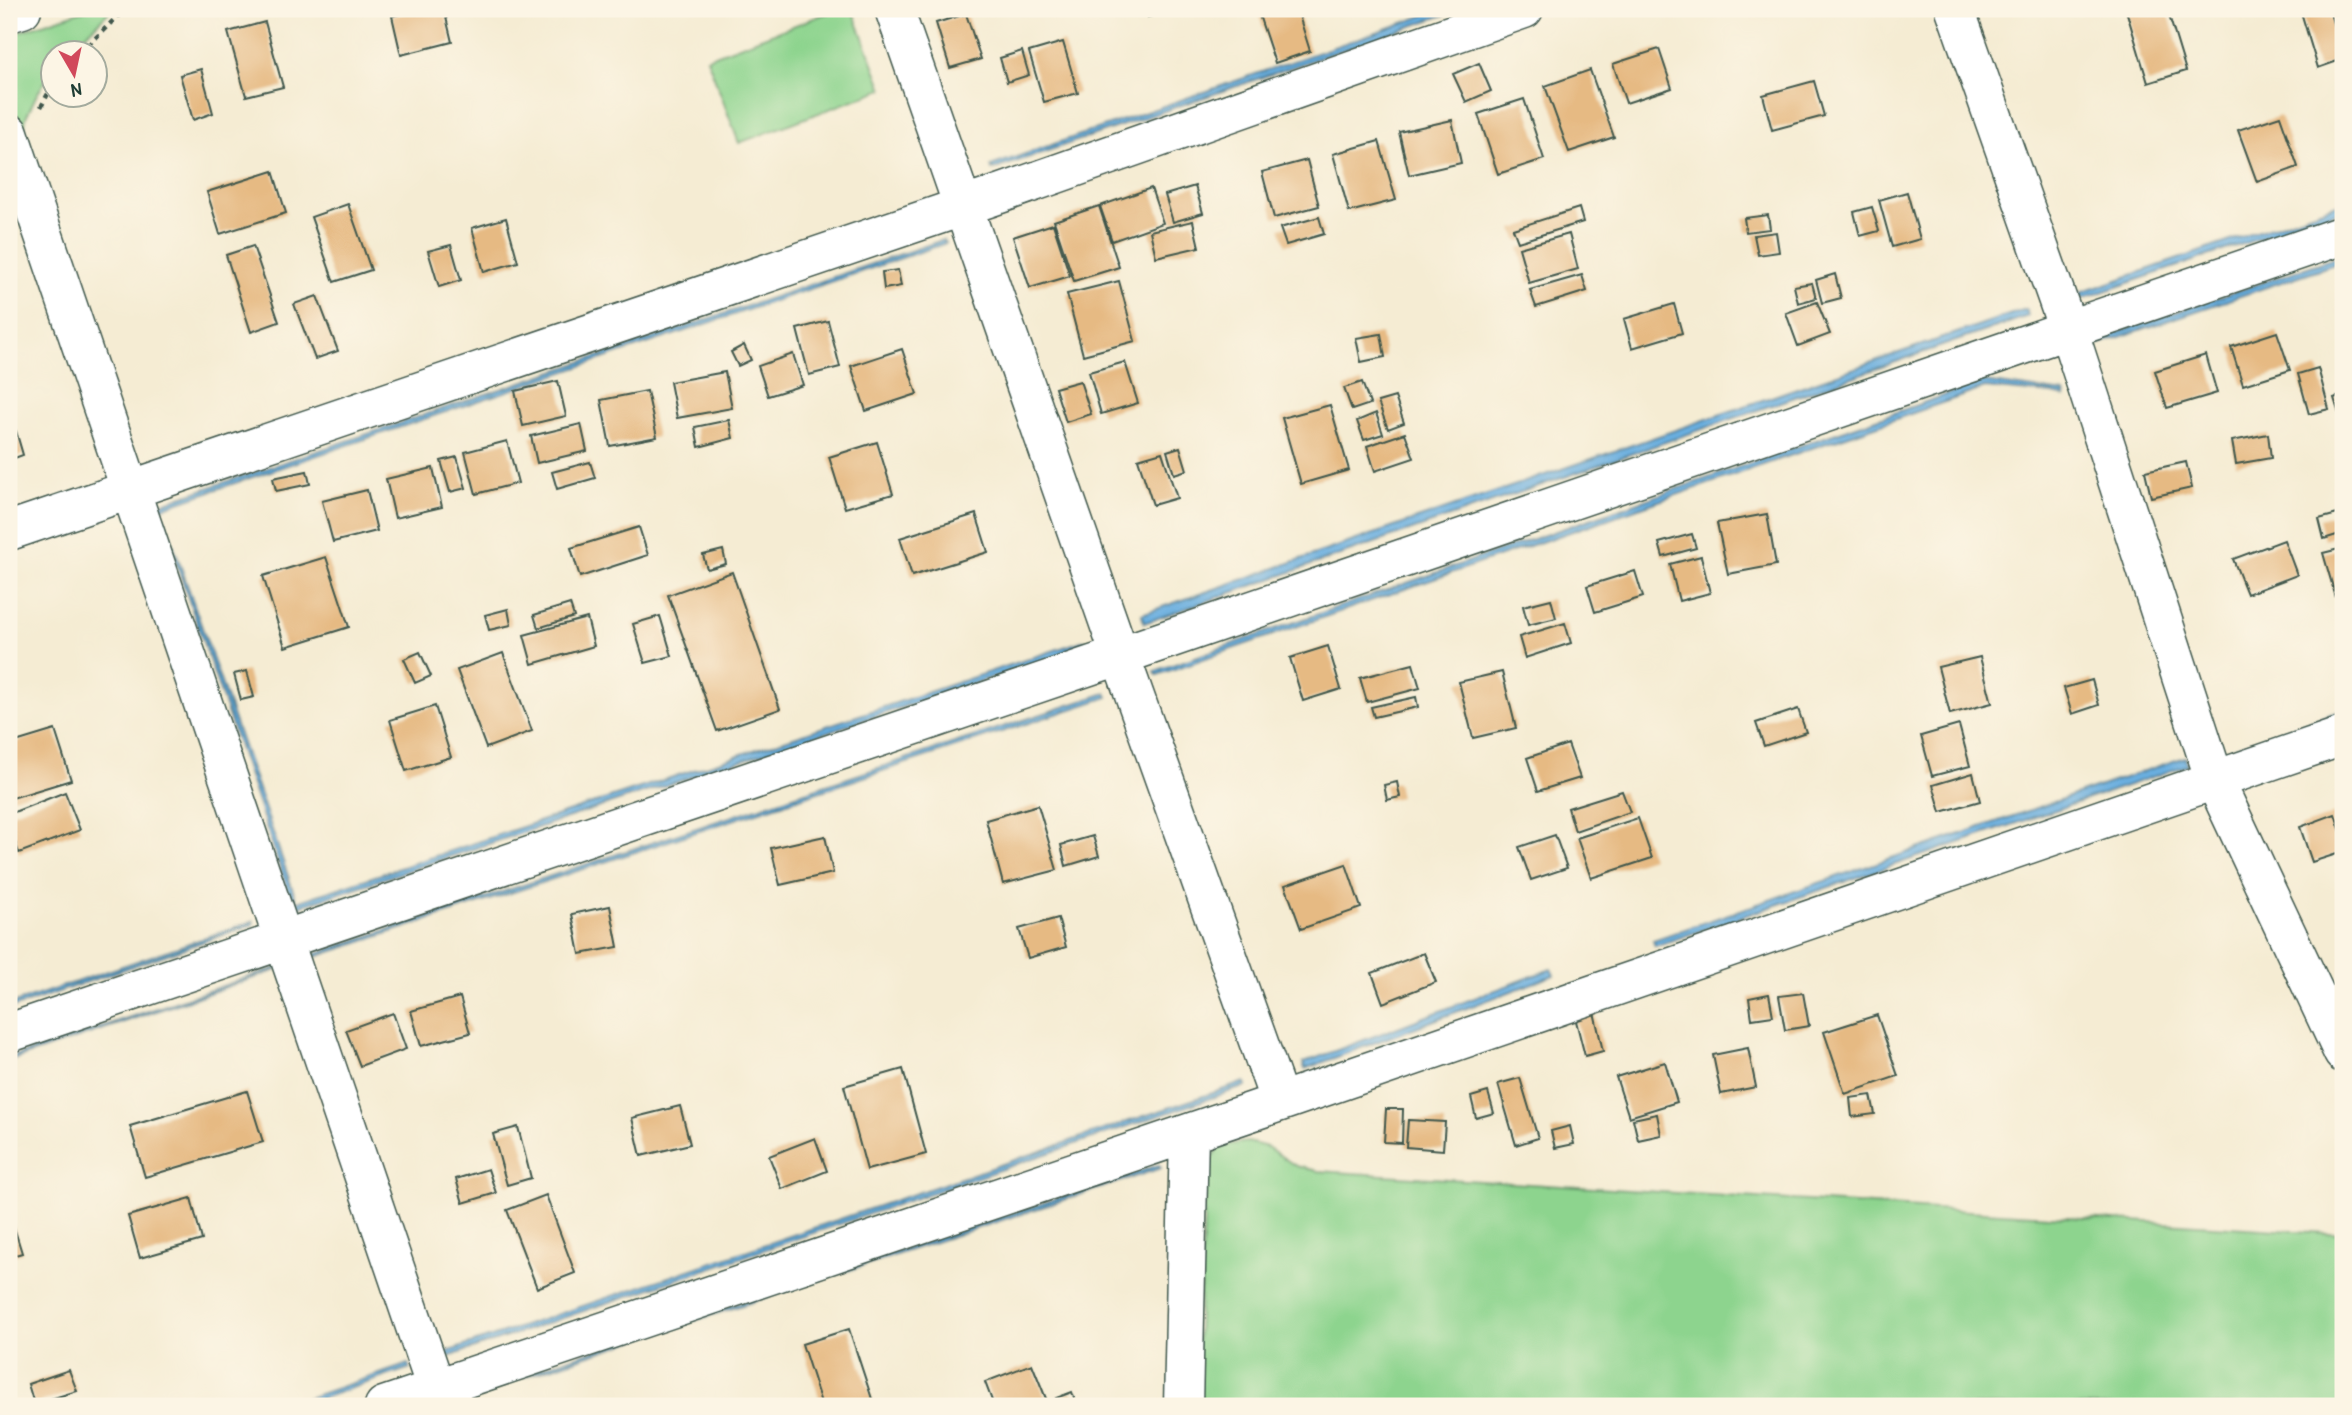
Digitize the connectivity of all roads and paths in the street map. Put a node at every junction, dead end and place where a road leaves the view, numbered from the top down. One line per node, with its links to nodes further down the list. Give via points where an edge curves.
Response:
1 (22, 9): 6 (street)
2 (125, 9): 7 (path)
3 (894, 9): 9 (street)
4 (1524, 9): 9 (street)
5 (1955, 9): 11 (street)
6 (9, 13)
7 (95, 38)
8 (9, 133): 12 (street)
9 (964, 206): 12 (street); 14 (street)
10 (2343, 235): 11 (street)
11 (2068, 329): 14 (street); 16 (street)
12 (130, 490): 13 (street); 17 (street)
13 (9, 531)
14 (1120, 655): 17 (street); 20 (street)
15 (2343, 736): 16 (street)
16 (2215, 781): 19 (street); 20 (street)
17 (283, 939): 18 (street); 22 (street)
18 (9, 1033)
19 (2343, 1053)
20 (1280, 1102): 21 (street)
21 (1189, 1133): 22 (street); 24 (street)
22 (439, 1397): 23 (street)
23 (384, 1406)
24 (1183, 1406)

